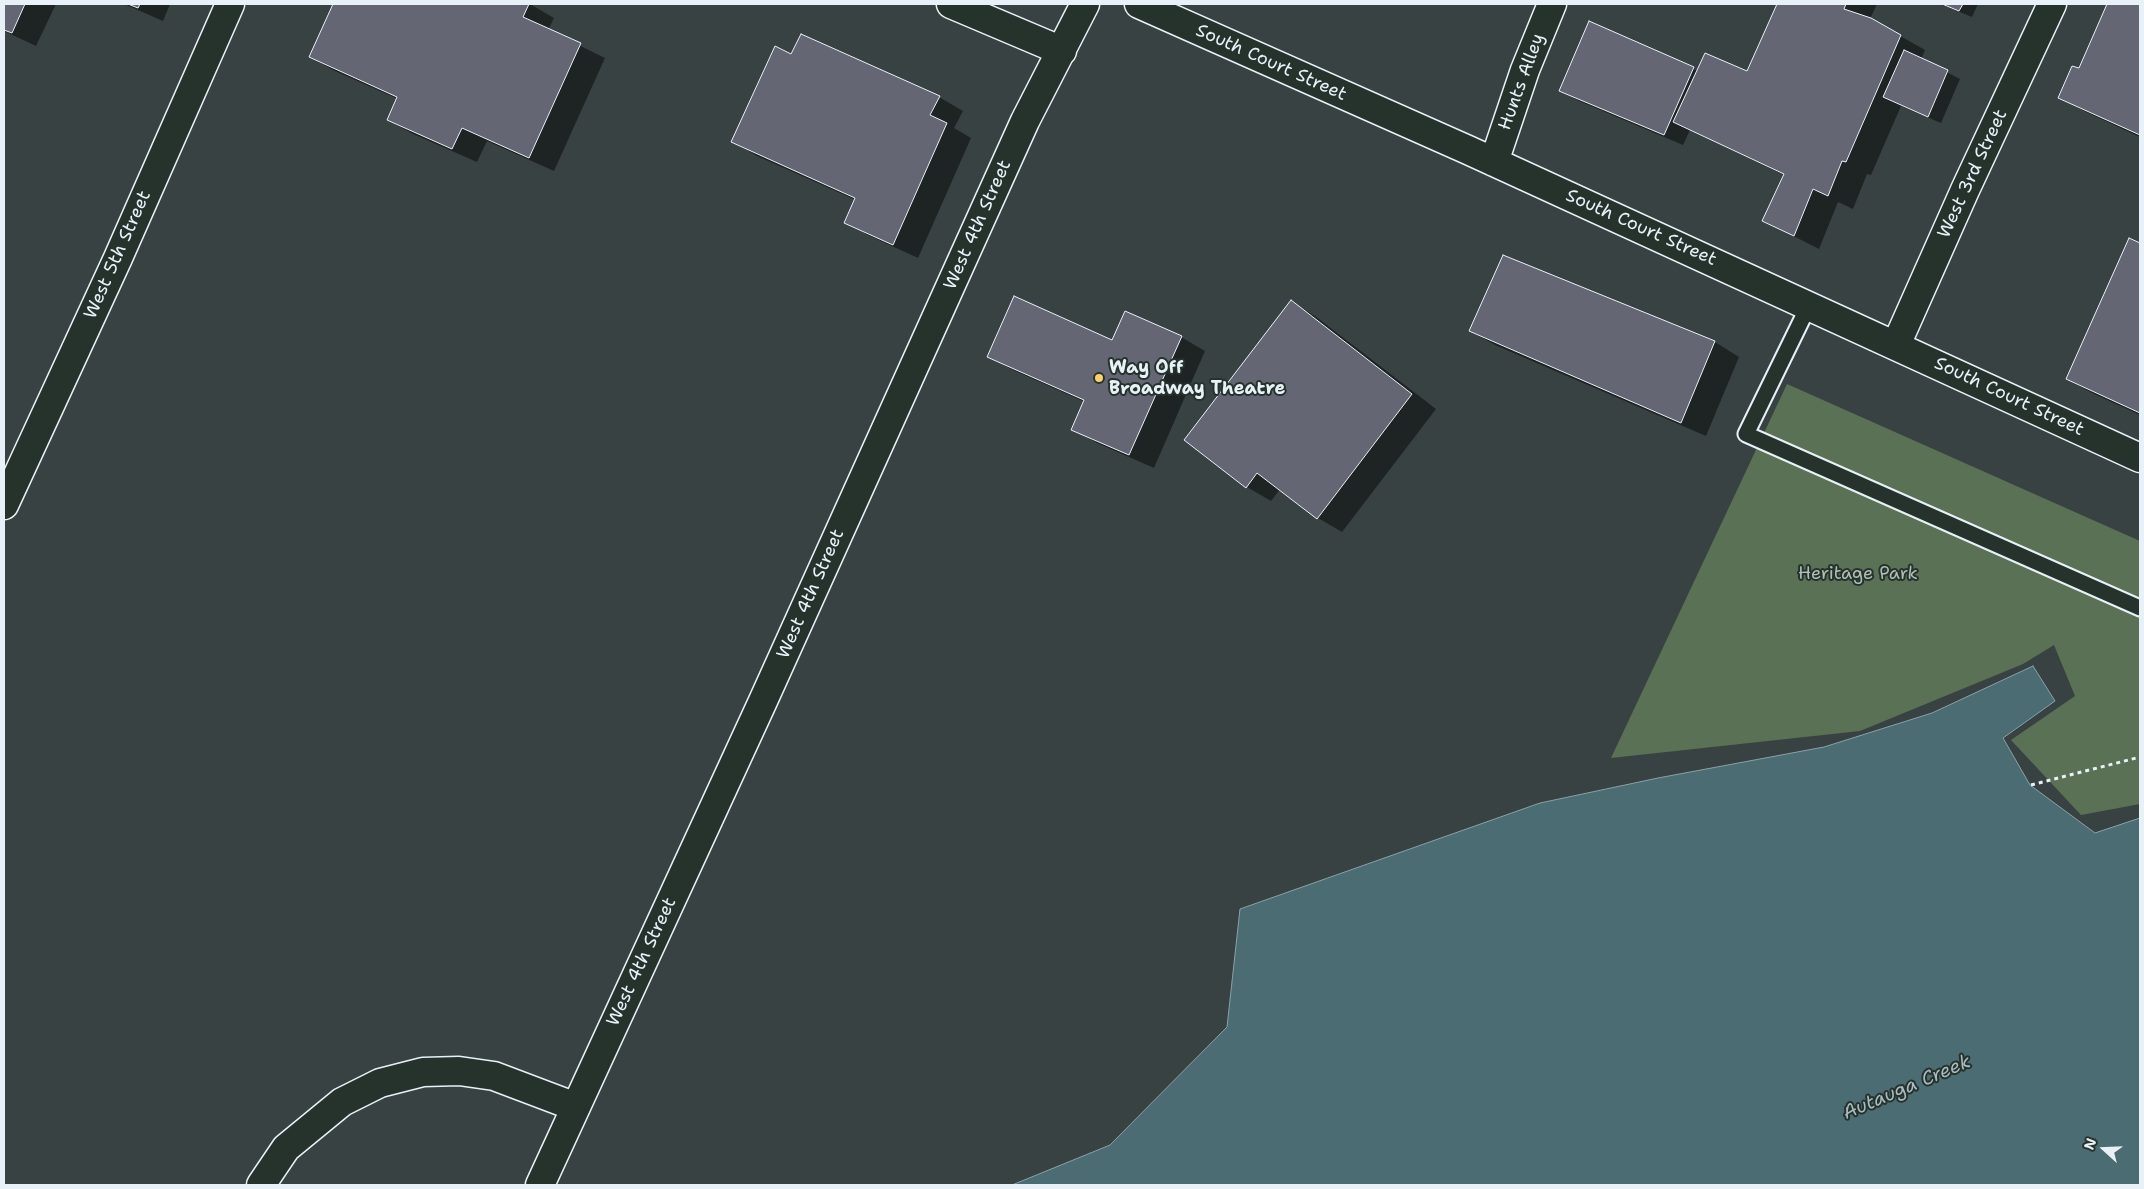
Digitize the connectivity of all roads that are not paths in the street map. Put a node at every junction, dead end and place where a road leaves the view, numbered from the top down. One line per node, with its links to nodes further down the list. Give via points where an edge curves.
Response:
1 (230, 4): 12 (street, West 5th Street)
2 (951, 4): 7 (street)
3 (1086, 4): 7 (street, West 4th Street)
4 (1139, 4): 8 (street, South Court Street)
5 (1552, 4): 8 (street, Hunts Alley, via 1525,70)
6 (2052, 4): 10 (street, West 3rd Street, via 1964,190)
7 (1062, 52): 14 (street, West 4th Street, via 1025,121)
8 (1494, 162): 9 (street, South Court Street)
9 (1809, 305): 10 (street, South Court Street); 13 (lane, via 1746,434)
10 (1896, 345): 11 (street, South Court Street)
11 (2140, 458)
12 (4, 505)
13 (2140, 608)
14 (576, 1107): 15 (street, via 494,1076 459,1071 423,1072 380,1083 342,1102 286,1148); 16 (street, West 4th Street)
15 (262, 1185)
16 (540, 1185)

